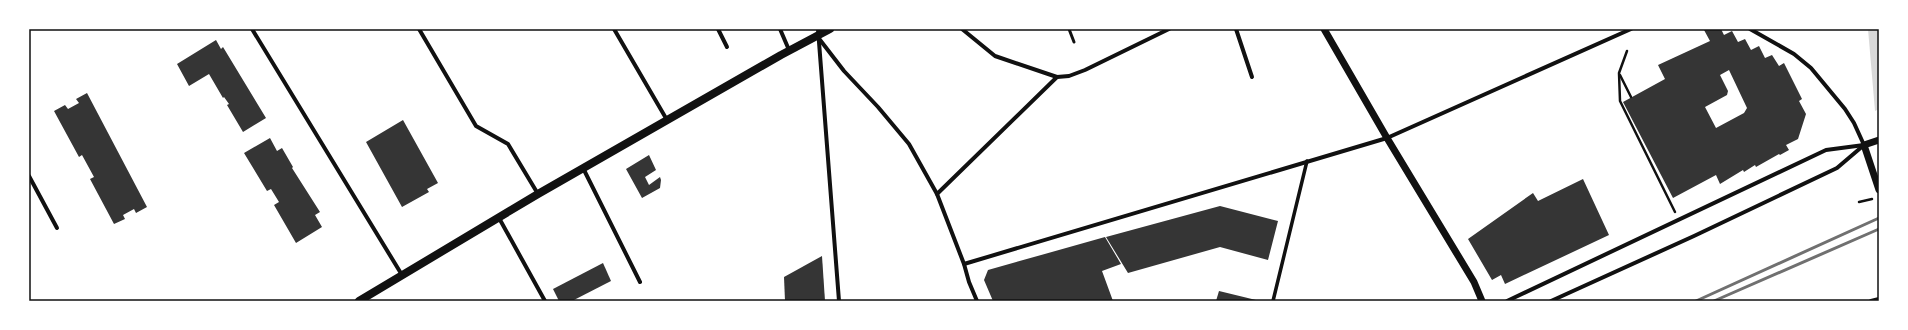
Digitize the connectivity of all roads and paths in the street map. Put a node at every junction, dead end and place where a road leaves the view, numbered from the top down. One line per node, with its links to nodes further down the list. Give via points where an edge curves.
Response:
1 (252, 29): 39 (street)
2 (419, 29): 31 (street, via 476,126 508,144)
3 (614, 29): 23 (street)
4 (718, 29): 16 (street)
5 (780, 29): 17 (street)
6 (830, 29): 14 (main road)
7 (962, 29): 21 (street, via 995,56)
8 (1068, 29): 15 (lane)
9 (1168, 29): 21 (street, via 1084,70)
10 (1236, 29): 20 (street)
11 (1324, 29): 24 (street)
12 (1631, 29): 24 (street)
13 (1750, 29): 26 (street, via 1794,54 1811,68 1845,109)
14 (817, 33): 17 (main road); 32 (street, via 844,71 909,144); 44 (street)
15 (1074, 42)
16 (727, 47)
17 (789, 51): 23 (main road)
18 (1627, 51): 19 (path)
19 (1619, 73): 22 (path); 35 (path, via 1620,101)
20 (1252, 77)
21 (1057, 78): 32 (street)
22 (1631, 97)
23 (667, 121): 28 (main road)
24 (1387, 138): 27 (street); 47 (street, via 1477,286)
25 (1879, 140): 26 (street)
26 (1864, 145): 30 (street); 48 (street, via 1826,150); 49 (street, via 1836,168)
27 (1307, 161): 38 (street); 46 (street)
28 (582, 168): 31 (main road); 40 (street)
29 (29, 176): 37 (street)
30 (1879, 190)
31 (538, 194): 36 (main road)
32 (937, 194): 38 (street)
33 (1879, 197): 34 (path)
34 (1859, 202)
35 (1671, 203)
36 (499, 217): 39 (main road); 43 (street)
37 (57, 228)
38 (964, 264): 45 (street)
39 (402, 276): 42 (main road)
40 (640, 282)
41 (1879, 299): 50 (street)
42 (359, 301)
43 (545, 301)
44 (839, 301)
45 (977, 301)
46 (1273, 301)
47 (1482, 301)
48 (1507, 301)
49 (1551, 301)
50 (1871, 301)

